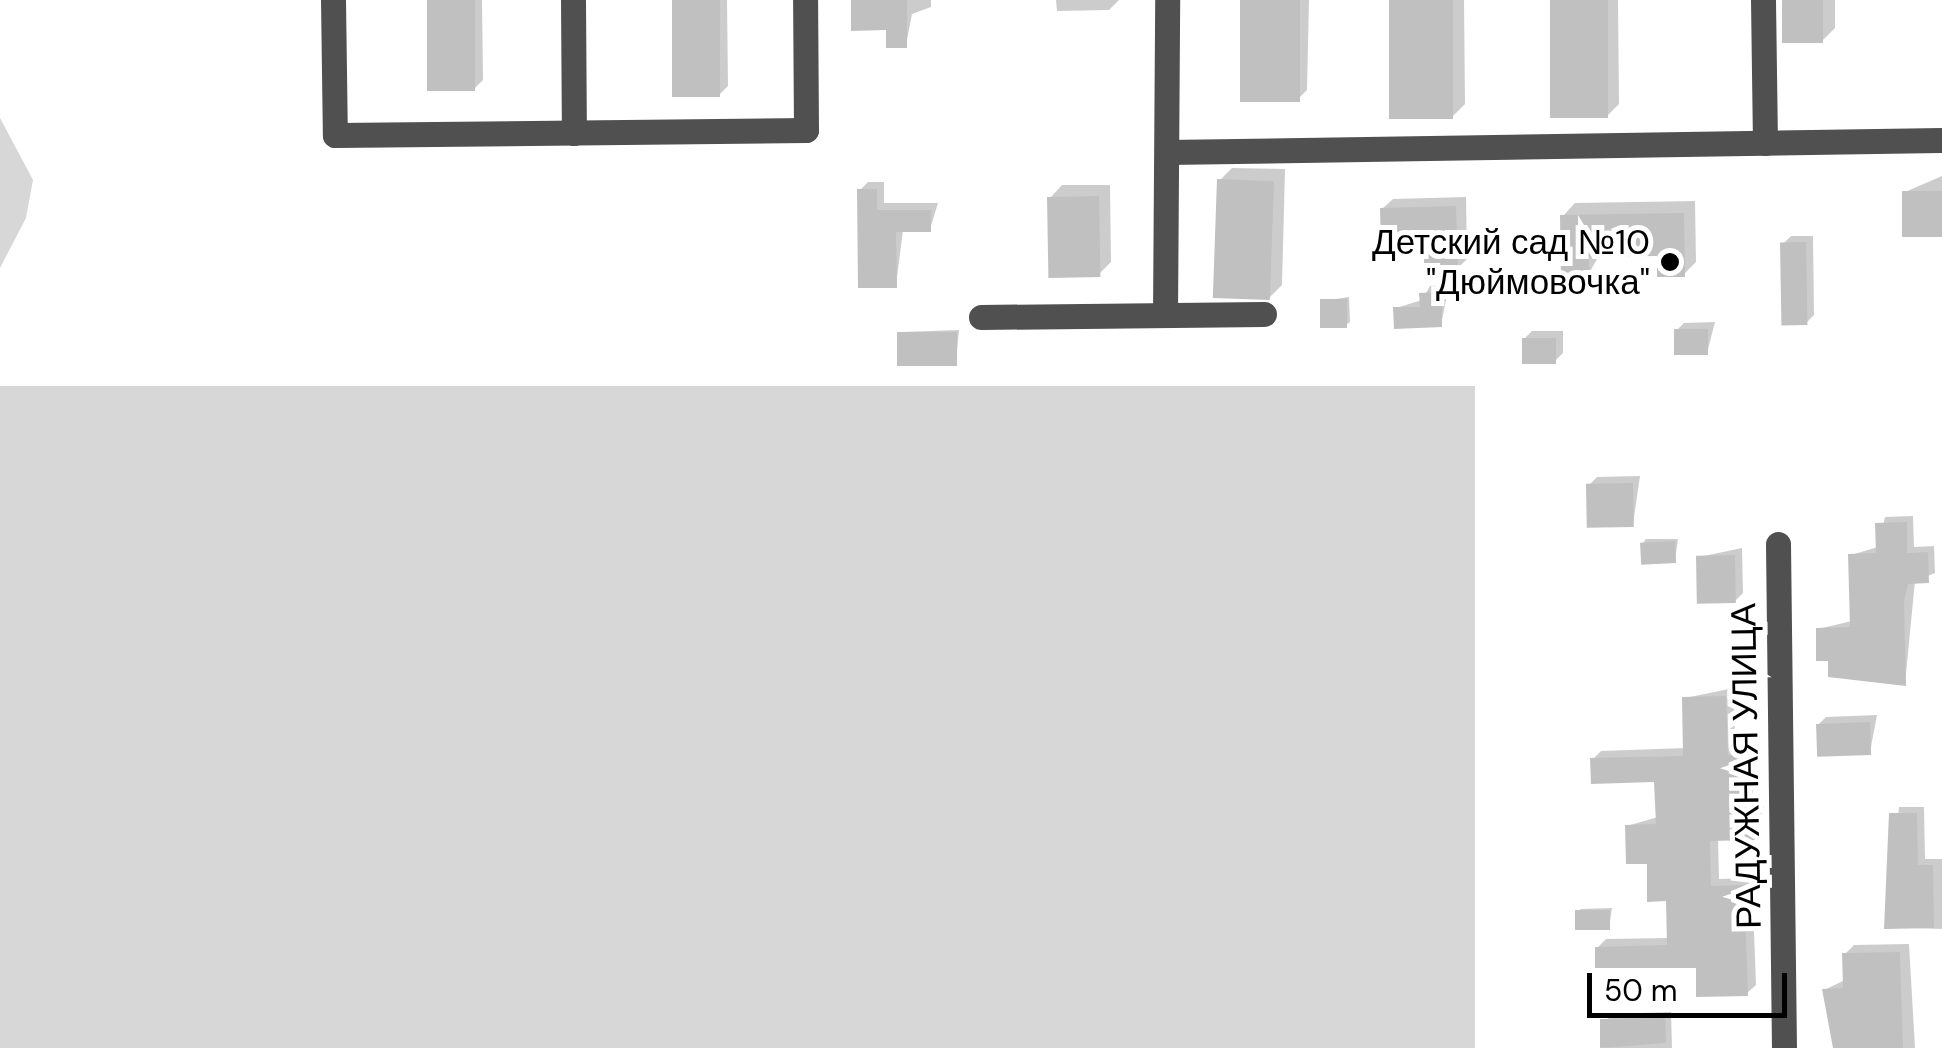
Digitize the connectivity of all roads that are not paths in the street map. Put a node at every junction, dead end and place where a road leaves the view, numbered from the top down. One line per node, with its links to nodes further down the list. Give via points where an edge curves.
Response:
1 (333, 0): 6 (street, via 335,135)
2 (573, 0): 6 (street)
3 (805, 0): 6 (street, via 806,130)
4 (1166, 0): 9 (street)
5 (1763, 0): 8 (street)
6 (574, 133)
7 (1942, 140): 8 (street)
8 (1765, 143): 9 (street)
9 (1167, 152): 11 (street)
10 (1264, 314): 11 (street)
11 (1165, 315): 12 (street)
12 (981, 317)
13 (1778, 544): 14 (street, РАДУЖНАЯ УЛИЦА)
14 (1784, 1048)

